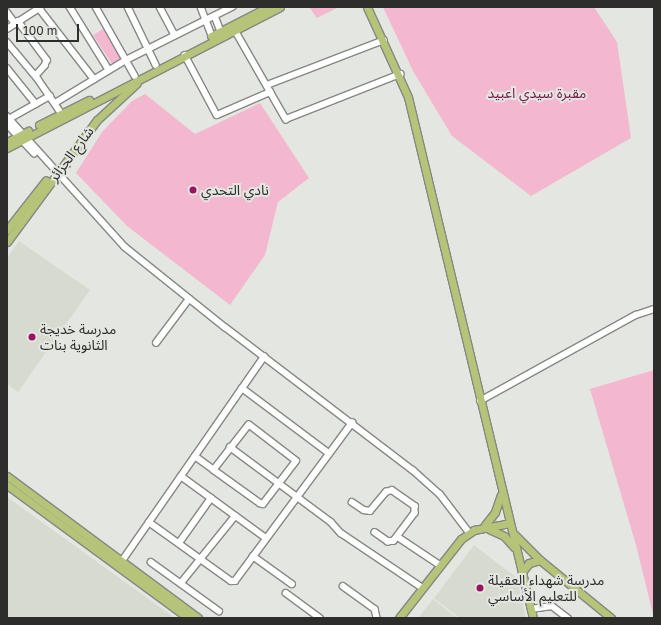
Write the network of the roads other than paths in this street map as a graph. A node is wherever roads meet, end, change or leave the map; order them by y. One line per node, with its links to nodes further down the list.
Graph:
1 (70, 7): 28 (street)
2 (96, 7): 25 (street)
3 (128, 7): 23 (street)
4 (160, 7): 19 (street)
5 (201, 7): 14 (street)
6 (232, 7): 13 (street)
7 (268, 7): 18 (main road)
8 (280, 7): 17 (main road)
9 (367, 7): 21 (main road)
10 (40, 8): 11 (street); 32 (street)
11 (32, 9): 15 (street)
12 (7, 12): 15 (street)
13 (215, 16): 14 (street); 18 (street)
14 (206, 19): 19 (street); 20 (street)
15 (16, 22): 16 (street); 31 (street)
16 (7, 29)
17 (235, 30): 24 (main road); 34 (street)
18 (221, 32): 20 (main road)
19 (175, 34): 23 (street)
20 (212, 36): 26 (main road)
21 (384, 40): 29 (main road); 34 (street)
22 (7, 42): 31 (street)
23 (148, 48): 25 (street); 26 (street)
24 (185, 55): 30 (main road); 35 (street)
25 (126, 60): 28 (street); 30 (street)
26 (156, 65): 30 (main road)
27 (7, 68): 38 (street)
28 (109, 70): 32 (street)
29 (400, 74): 35 (street); 52 (main road)
30 (140, 75): 33 (main road); 39 (main road); 44 (main road, شارع الجزائر)
31 (36, 76): 36 (street)
32 (94, 79): 37 (street)
33 (130, 83): 41 (main road); 44 (main road, شارع الجزائر)
34 (267, 85): 35 (street)
35 (270, 92)
36 (50, 96): 37 (street); 38 (street)
37 (55, 103): 39 (street)
38 (36, 104): 40 (street)
39 (62, 114): 41 (main road)
40 (8, 120): 41 (street)
41 (21, 137): 42 (main road); 43 (main road); 44 (street)
42 (7, 142)
43 (7, 148)
44 (56, 172): 45 (main road, شارع الجزائر); 46 (main road, شارع الجزائر); 47 (street)
45 (7, 230)
46 (7, 242)
47 (189, 299): 49 (street); 50 (street)
48 (654, 309): 52 (street)
49 (156, 342)
50 (264, 357): 51 (street); 53 (street)
51 (242, 388): 55 (street); 56 (street)
52 (480, 401): 62 (main road)
53 (352, 423): 55 (street); 71 (street)
54 (230, 448): 57 (street); 60 (street); 60 (street)
55 (329, 453): 63 (street)
56 (195, 456): 57 (street); 59 (street)
57 (214, 470): 60 (street)
58 (7, 476): 80 (main road)
59 (181, 476): 64 (street); 68 (street)
60 (280, 484): 63 (street)
61 (7, 485): 91 (main road)
62 (501, 491): 67 (main road); 69 (main road)
63 (297, 497): 74 (street); 87 (street)
64 (211, 498): 66 (street); 75 (street)
65 (352, 502): 73 (street)
66 (236, 516): 74 (street); 78 (street)
67 (509, 521): 69 (main road); 70 (main road)
68 (149, 522): 75 (street); 80 (street)
69 (484, 527): 71 (main road); 76 (main road)
70 (511, 531): 76 (main road); 79 (main road)
71 (470, 532): 82 (main road)
72 (375, 533): 73 (street)
73 (398, 536): 82 (street)
74 (266, 538): 77 (street)
75 (178, 543): 78 (street)
76 (516, 551): 83 (main road)
77 (253, 556): 78 (street); 85 (street)
78 (202, 559): 84 (street)
79 (540, 560): 83 (main road); 98 (main road)
80 (122, 561): 92 (main road)
81 (151, 562): 84 (street)
82 (440, 565): 87 (main road)
83 (522, 572): 89 (main road)
84 (181, 583): 90 (street)
85 (292, 584)
86 (343, 586): 94 (street)
87 (422, 588): 95 (main road)
88 (286, 593): 93 (street)
89 (531, 609): 96 (main road); 97 (street)
90 (219, 611)
91 (188, 618)
92 (198, 618)
93 (320, 618)
94 (377, 618)
95 (399, 618)
96 (533, 618)
97 (568, 618)
98 (611, 618)

